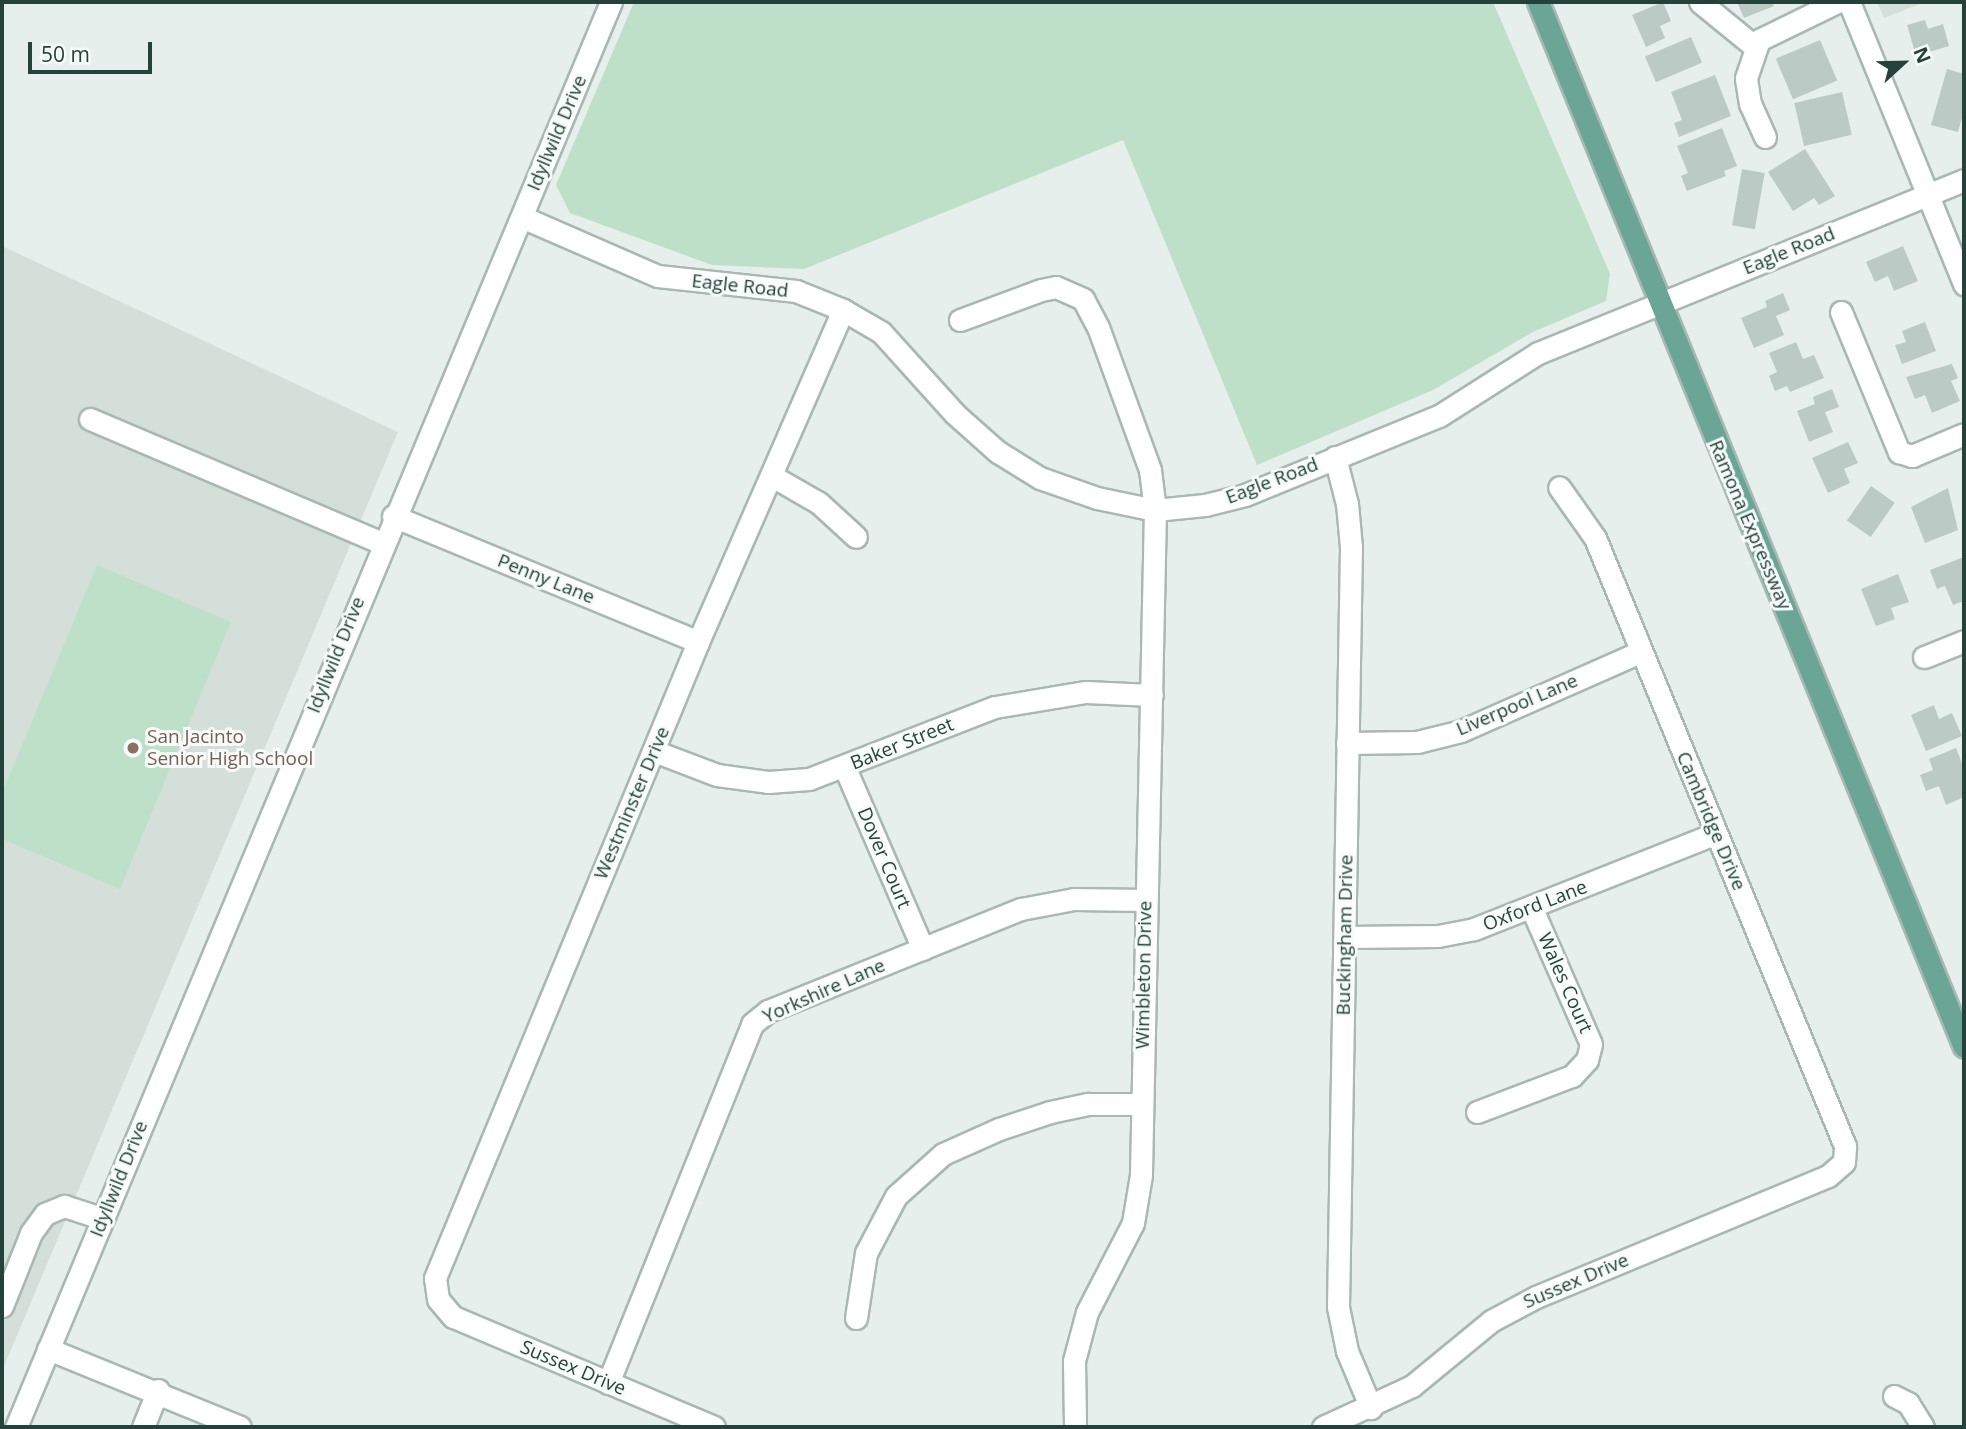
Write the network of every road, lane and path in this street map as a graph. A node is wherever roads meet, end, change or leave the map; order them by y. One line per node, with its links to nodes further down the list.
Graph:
1 (611, 2): 10 (street, Idyllwild Drive)
2 (1538, 2): 12 (main road, Ramona Expressway)
3 (1700, 2): 6 (street)
4 (1837, 2): 6 (street)
5 (1849, 2): 9 (street)
6 (1755, 47): 7 (street)
7 (1765, 137)
8 (1964, 180): 9 (street, Eagle Road)
9 (1928, 195): 11 (street); 12 (street, Eagle Road)
10 (522, 218): 13 (street, Eagle Road); 22 (street, Idyllwild Drive)
11 (1964, 284)
12 (1658, 304): 18 (street, Eagle Road); 38 (main road, Ramona Expressway)
13 (843, 310): 19 (street, Westminster Drive); 21 (street, Eagle Road)
14 (1841, 312): 17 (street)
15 (960, 320): 21 (street, Wimbleton Drive)
16 (90, 419): 24 (street)
17 (1964, 434)
18 (1335, 457): 21 (street, Eagle Road); 30 (street, Buckingham Drive)
19 (772, 476): 23 (street); 26 (street, Westminster Drive)
20 (1559, 487): 27 (street, Cambridge Drive)
21 (1155, 510): 29 (street, Wimbleton Drive)
22 (393, 516): 24 (street, Idyllwild Drive); 26 (street, Penny Lane)
23 (856, 537)
24 (382, 543): 42 (street, Idyllwild Drive)
25 (1964, 641): 28 (street)
26 (698, 642): 31 (street, Westminster Drive)
27 (1640, 652): 30 (street, Liverpool Lane); 33 (street, Cambridge Drive)
28 (1924, 657)
29 (1152, 695): 32 (street, Baker Street); 34 (street, Wimbleton Drive)
30 (1347, 743): 36 (street, Buckingham Drive)
31 (654, 751): 32 (street, Baker Street); 43 (street, Westminster Drive)
32 (845, 768): 37 (street, Dover Court)
33 (1716, 833): 35 (street, Oxford Lane); 41 (street, Cambridge Drive)
34 (1146, 900): 37 (street, Yorkshire Lane); 39 (street, Wimbleton Drive)
35 (1532, 909): 36 (street, Oxford Lane); 40 (street, Wales Court)
36 (1345, 937): 50 (street, Buckingham Drive)
37 (923, 949): 47 (street, Yorkshire Lane)
38 (1964, 1047)
39 (1141, 1104): 45 (street); 55 (street, Wimbleton Drive)
40 (1477, 1112)
41 (1844, 1162): 50 (street, Sussex Drive)
42 (102, 1218): 44 (street); 46 (street, Idyllwild Drive)
43 (438, 1299): 47 (street, Sussex Drive)
44 (2, 1306)
45 (856, 1318)
46 (48, 1349): 48 (street); 51 (street, Idyllwild Drive)
47 (608, 1383): 54 (street, Sussex Drive)
48 (158, 1390): 52 (street); 53 (street)
49 (1894, 1396): 57 (street)
50 (1371, 1408): 56 (street, Sussex Drive)
51 (16, 1427)
52 (143, 1427)
53 (240, 1427)
54 (714, 1427)
55 (1075, 1427)
56 (1322, 1427)
57 (1923, 1427)

